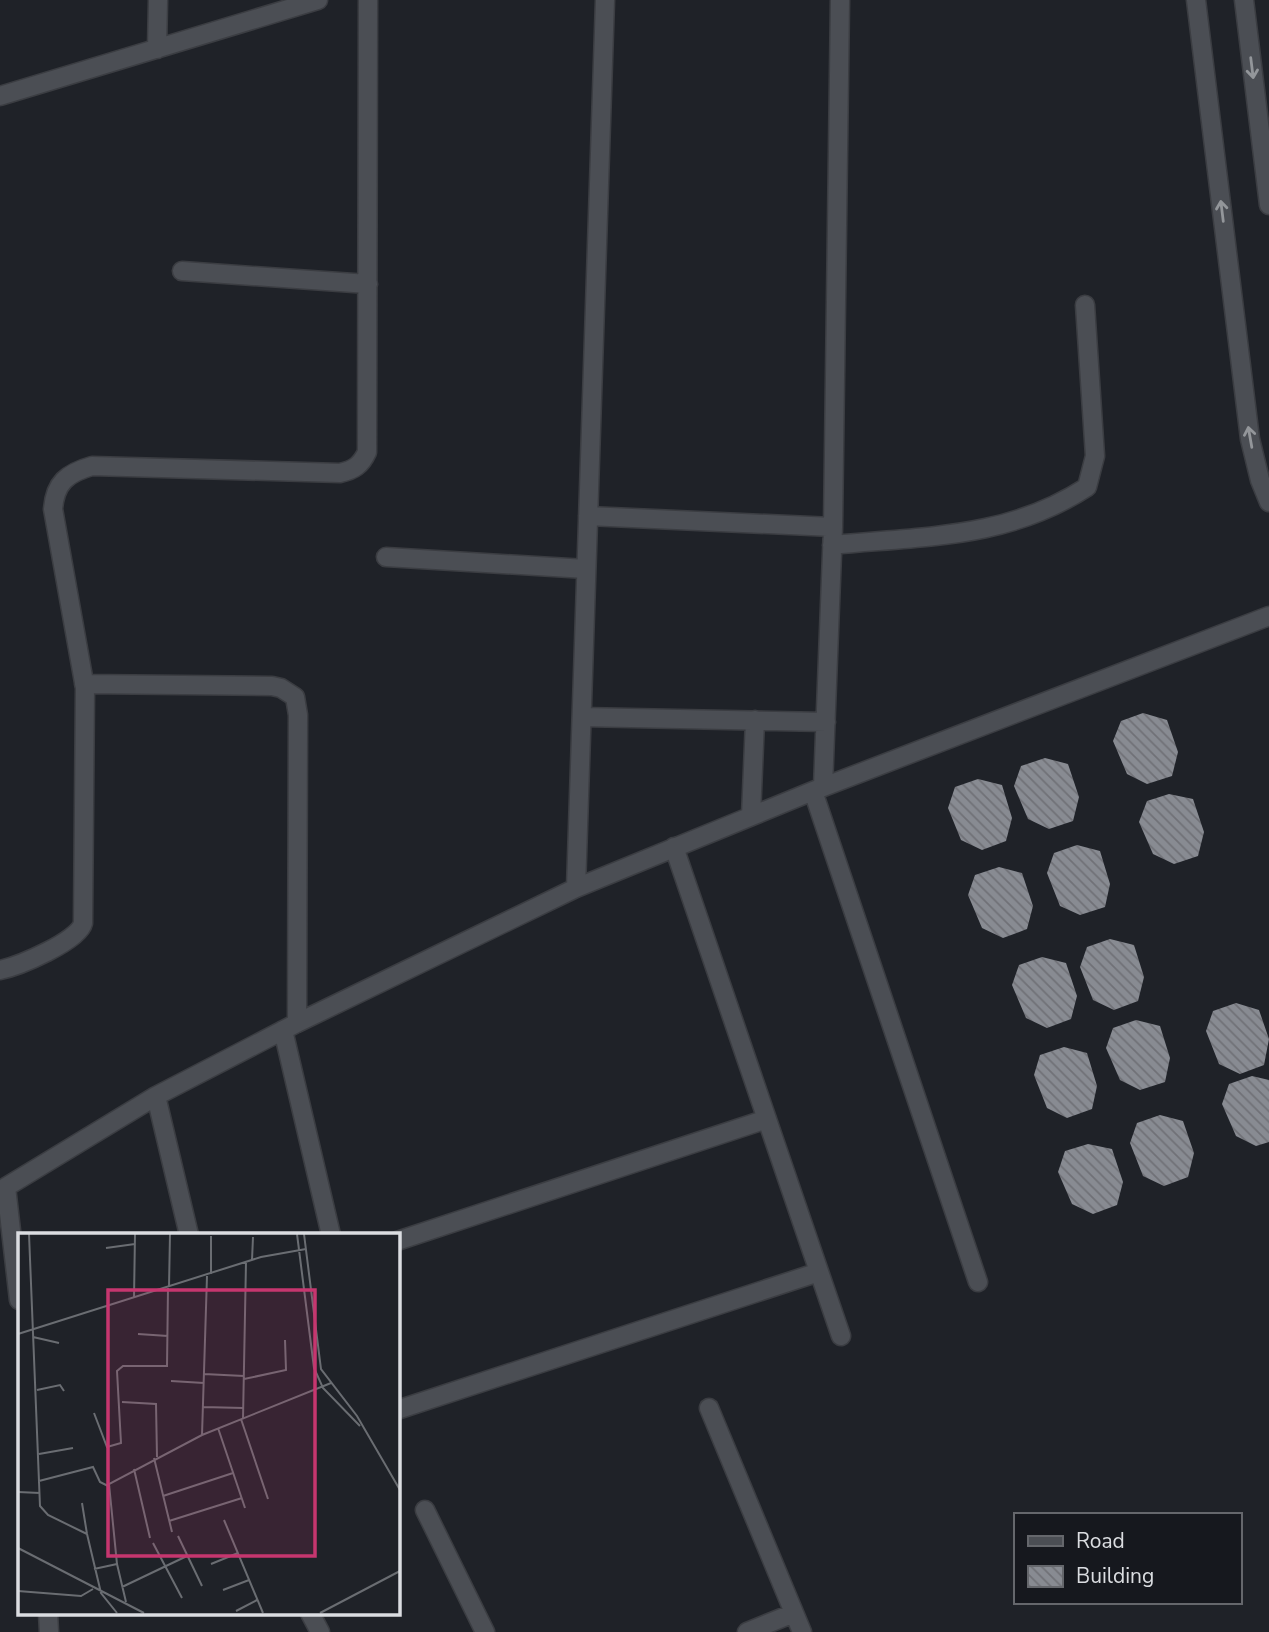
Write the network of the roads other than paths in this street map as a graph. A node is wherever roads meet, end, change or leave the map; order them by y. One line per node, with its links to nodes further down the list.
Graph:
1 (158, 0): 8 (street)
2 (318, 0): 8 (street)
3 (368, 0): 12 (street)
4 (604, 0): 15 (street)
5 (840, 0): 16 (street)
6 (1196, 0): 14 (street, one-way to 6)
7 (1244, 0): 10 (street, one-way to 10)
8 (157, 49): 9 (street)
9 (0, 96)
10 (1269, 205)
11 (182, 271): 12 (street)
12 (368, 284): 20 (street)
13 (1085, 304): 16 (street)
14 (1269, 502)
15 (588, 516): 16 (street); 18 (street)
16 (833, 536): 23 (street)
17 (386, 557): 18 (street)
18 (586, 569): 21 (street)
19 (1269, 617): 24 (street)
20 (84, 684): 28 (street); 29 (street)
21 (582, 717): 22 (street); 27 (street)
22 (755, 720): 23 (street); 25 (street)
23 (826, 722): 24 (street)
24 (818, 789): 25 (street); 37 (street)
25 (751, 817): 26 (street)
26 (674, 847): 27 (street); 31 (street)
27 (576, 888): 29 (street)
28 (0, 970)
29 (290, 1026): 30 (street); 34 (street)
30 (156, 1096): 32 (street); 33 (street)
31 (766, 1119): 35 (street); 36 (street)
32 (5, 1202): 38 (street)
33 (189, 1233)
34 (331, 1233)
35 (399, 1240)
36 (819, 1272): 39 (street); 41 (street)
37 (978, 1282)
38 (18, 1293)
39 (841, 1336)
40 (709, 1408): 43 (street)
41 (399, 1409)
42 (425, 1510): 46 (street)
43 (794, 1613): 49 (street); 50 (street)
44 (48, 1614): 47 (street)
45 (311, 1614): 48 (street)
46 (482, 1631)
47 (49, 1632)
48 (320, 1632)
49 (747, 1632)
50 (802, 1632)

